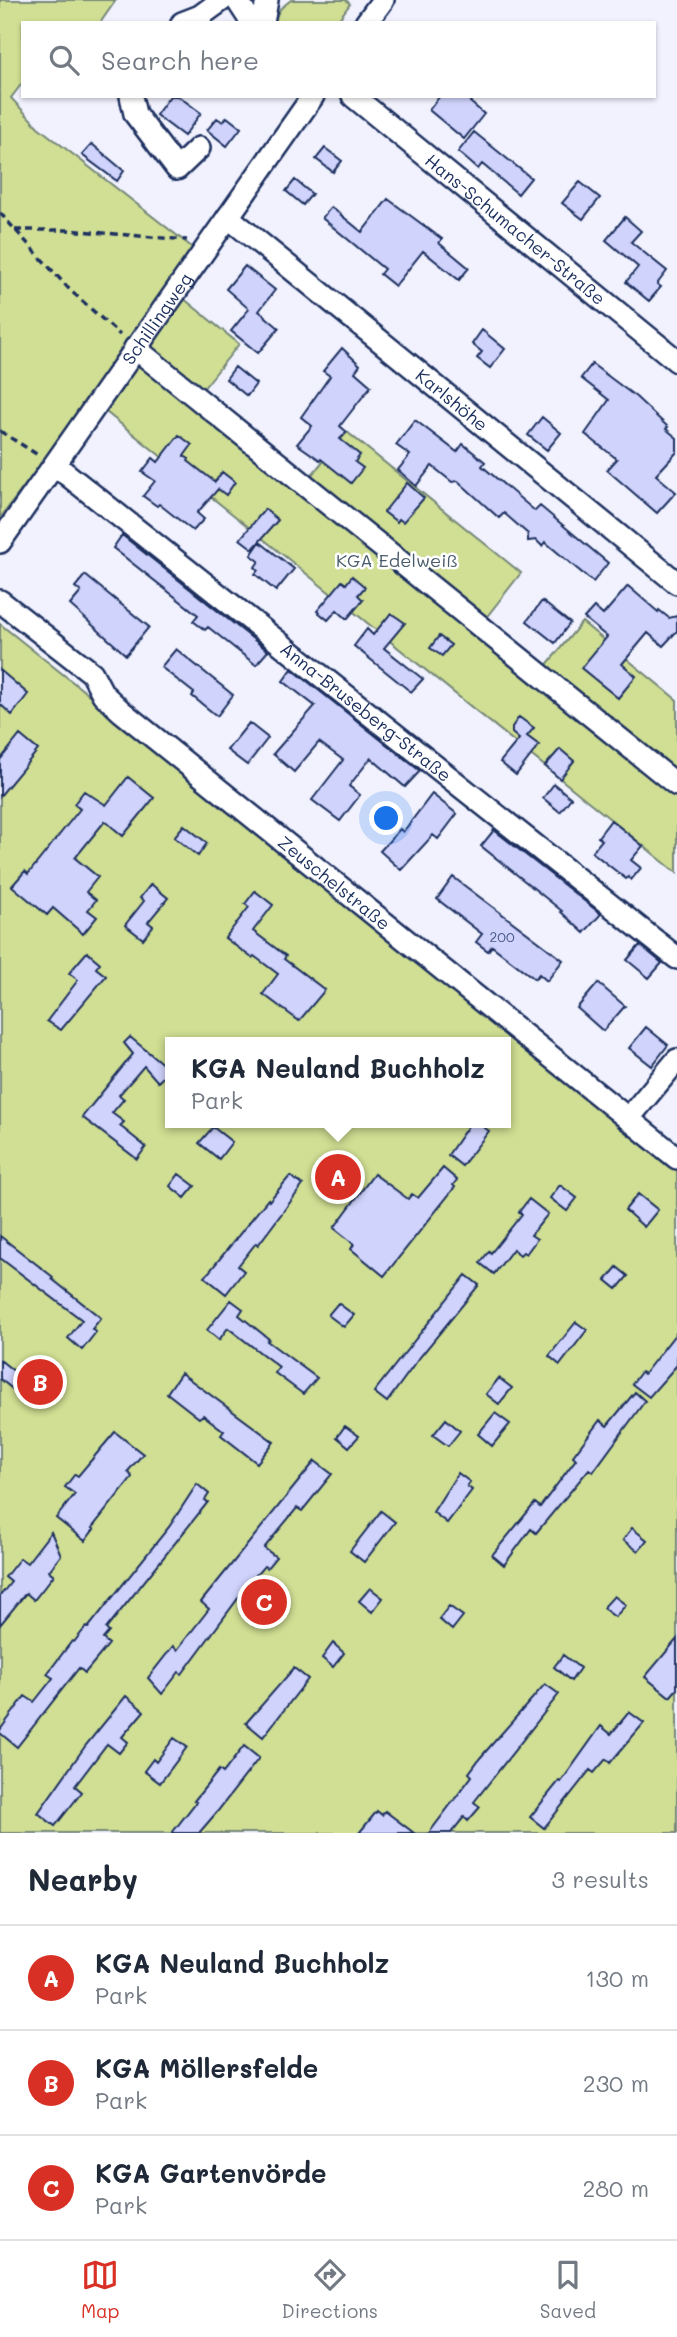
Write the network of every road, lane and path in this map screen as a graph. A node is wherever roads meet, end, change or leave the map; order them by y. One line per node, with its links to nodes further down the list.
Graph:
1 (222, 0): 5 (street)
2 (237, 0): 6 (street)
3 (267, 0): 7 (street)
4 (383, 0): 8 (street)
5 (187, 21)
6 (251, 21)
7 (263, 21)
8 (367, 21)
9 (131, 98): 12 (street)
10 (312, 98): 14 (street, Schillingweg)
11 (355, 98): 18 (street, Hans-Schumacher-Straße)
12 (199, 148)
13 (0, 213): 15 (path)
14 (228, 217): 16 (street, Schillingweg); 22 (street, Karlshöhe)
15 (16, 230): 16 (path); 17 (path)
16 (210, 242): 17 (street, Schillingweg)
17 (135, 348): 20 (street, Schillingweg); 24 (street)
18 (677, 361)
19 (0, 431): 20 (path)
20 (55, 465): 21 (street, Schillingweg); 25 (street, Anna-Bruseberg-Straße)
21 (0, 542)
22 (677, 583)
23 (0, 601): 27 (street, Zeuschelstraße)
24 (677, 785)
25 (677, 958)
26 (677, 1060): 27 (street)
27 (628, 1119): 28 (street, Zeuschelstraße)
28 (677, 1158)

